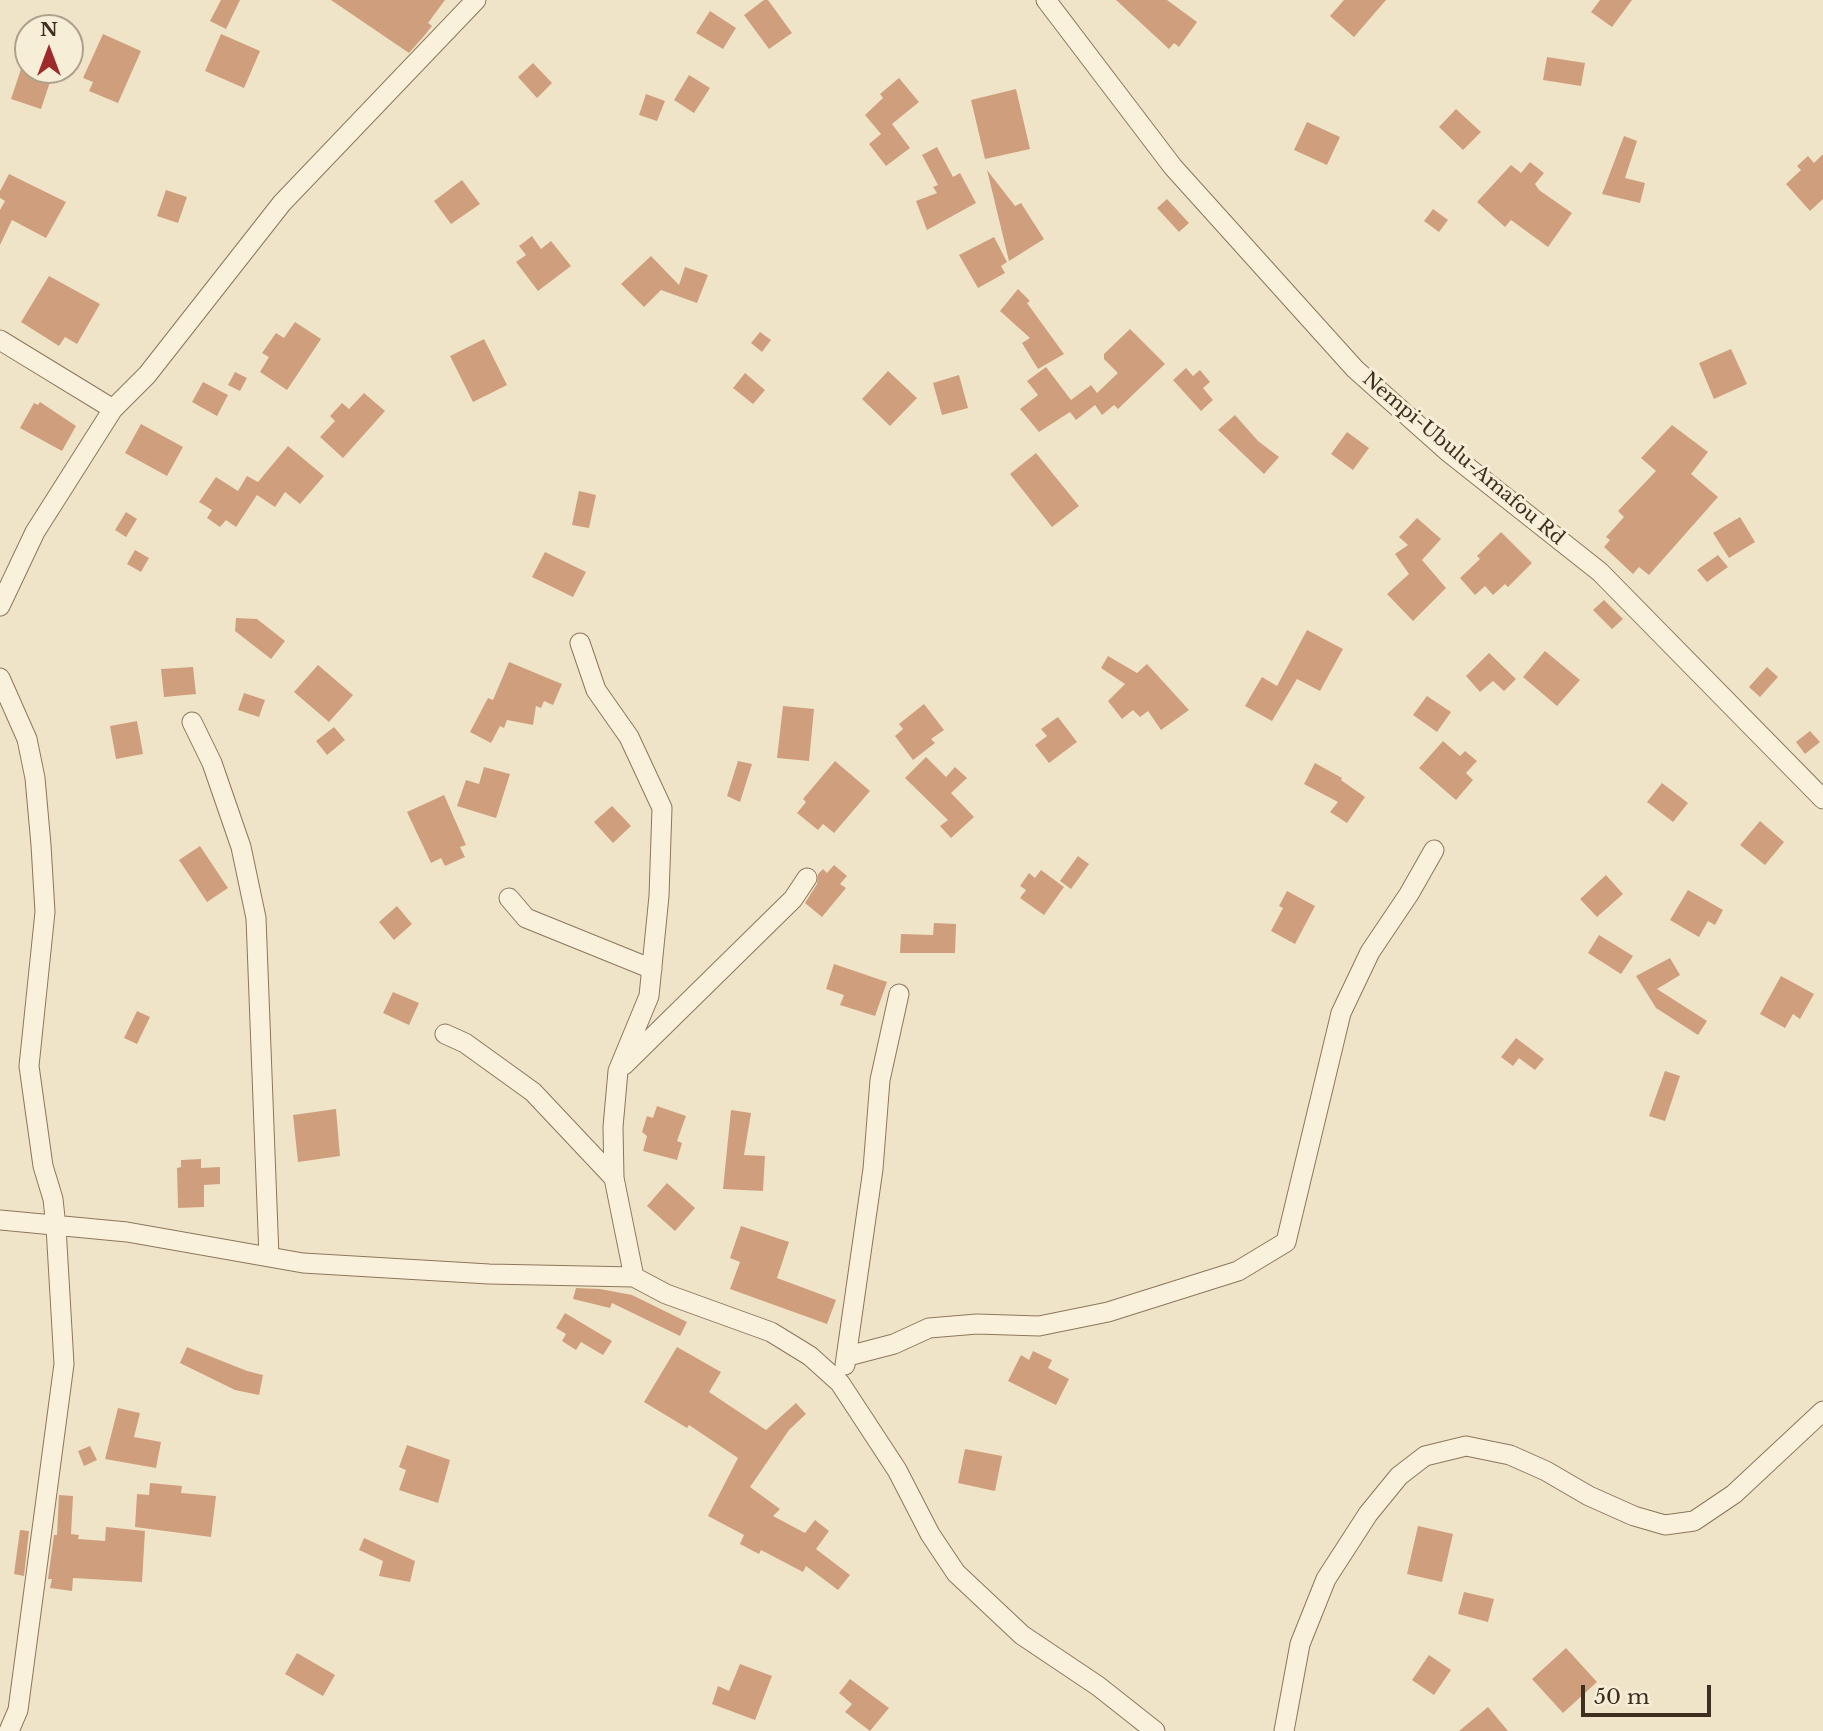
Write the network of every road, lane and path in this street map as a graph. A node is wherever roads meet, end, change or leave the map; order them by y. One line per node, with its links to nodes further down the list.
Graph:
1 (477, 0): 4 (street)
2 (1046, 0): 9 (street, Nempi-Ubulu-Amafou Rd)
3 (0, 340): 4 (street)
4 (113, 409): 5 (street)
5 (0, 606)
6 (580, 643): 13 (street)
7 (0, 678): 19 (street)
8 (192, 722): 20 (street)
9 (1823, 799)
10 (1434, 850): 22 (street)
11 (807, 878): 16 (street)
12 (509, 898): 13 (street)
13 (652, 969): 16 (street)
14 (899, 994): 22 (street)
15 (445, 1034): 17 (street)
16 (618, 1071): 17 (street)
17 (614, 1178): 21 (street)
18 (0, 1220): 19 (street)
19 (57, 1227): 20 (street); 25 (street)
20 (269, 1257): 21 (street)
21 (634, 1277): 23 (street)
22 (848, 1356): 23 (street)
23 (840, 1383): 26 (street)
24 (1823, 1411): 27 (street)
25 (9, 1731)
26 (1155, 1731)
27 (1283, 1731)

